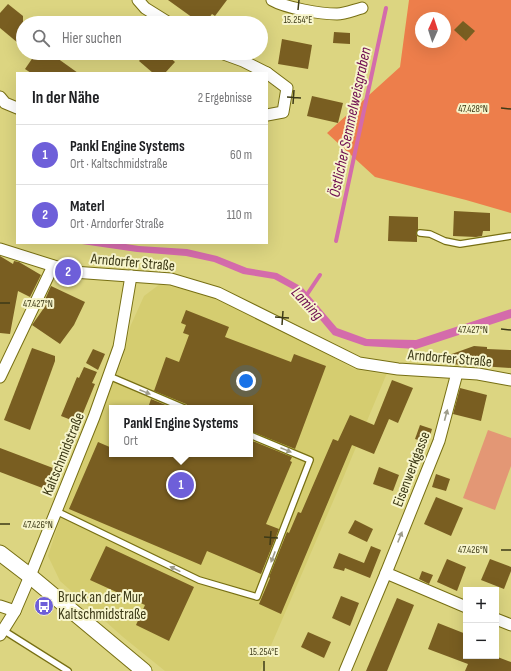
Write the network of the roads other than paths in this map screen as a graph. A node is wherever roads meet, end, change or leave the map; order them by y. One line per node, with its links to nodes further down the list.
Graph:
1 (138, 0): 4 (street)
2 (272, 0): 3 (street)
3 (362, 8)
4 (158, 16)
5 (243, 60): 6 (street)
6 (265, 72)
7 (268, 74): 10 (street)
8 (0, 96): 9 (street)
9 (16, 108)
10 (268, 115)
11 (420, 232): 12 (lane)
12 (511, 236)
13 (0, 249): 14 (street, Arndorfer Straße)
14 (53, 266): 15 (street, Arndorfer Straße); 20 (street)
15 (131, 276): 16 (street, Arndorfer Straße); 19 (street, Kaltschmidstraße)
16 (457, 373): 18 (street, Arndorfer Straße); 26 (street, Eisenwerkgasse, one-way to 16)
17 (511, 373): 18 (street)
18 (478, 374): 21 (street, Arndorfer Straße)
19 (109, 376): 22 (lane, one-way to 22); 24 (street, Kaltschmidstraße)
20 (0, 377)
21 (511, 380)
22 (177, 405)
23 (253, 436): 24 (lane, one-way to 24)
24 (56, 511): 27 (street, Kaltschmidstraße)
25 (0, 553): 27 (main road)
26 (386, 573): 29 (street); 36 (street, Eisenwerkgasse)
27 (30, 576): 30 (street, Kaltschmidstraße); 35 (main road)
28 (0, 606): 30 (street)
29 (463, 606)
30 (15, 611): 33 (street, Kaltschmidstraße)
31 (499, 620): 32 (street)
32 (511, 625)
33 (2, 632): 34 (lane)
34 (68, 671)
35 (144, 671)
36 (345, 671)

